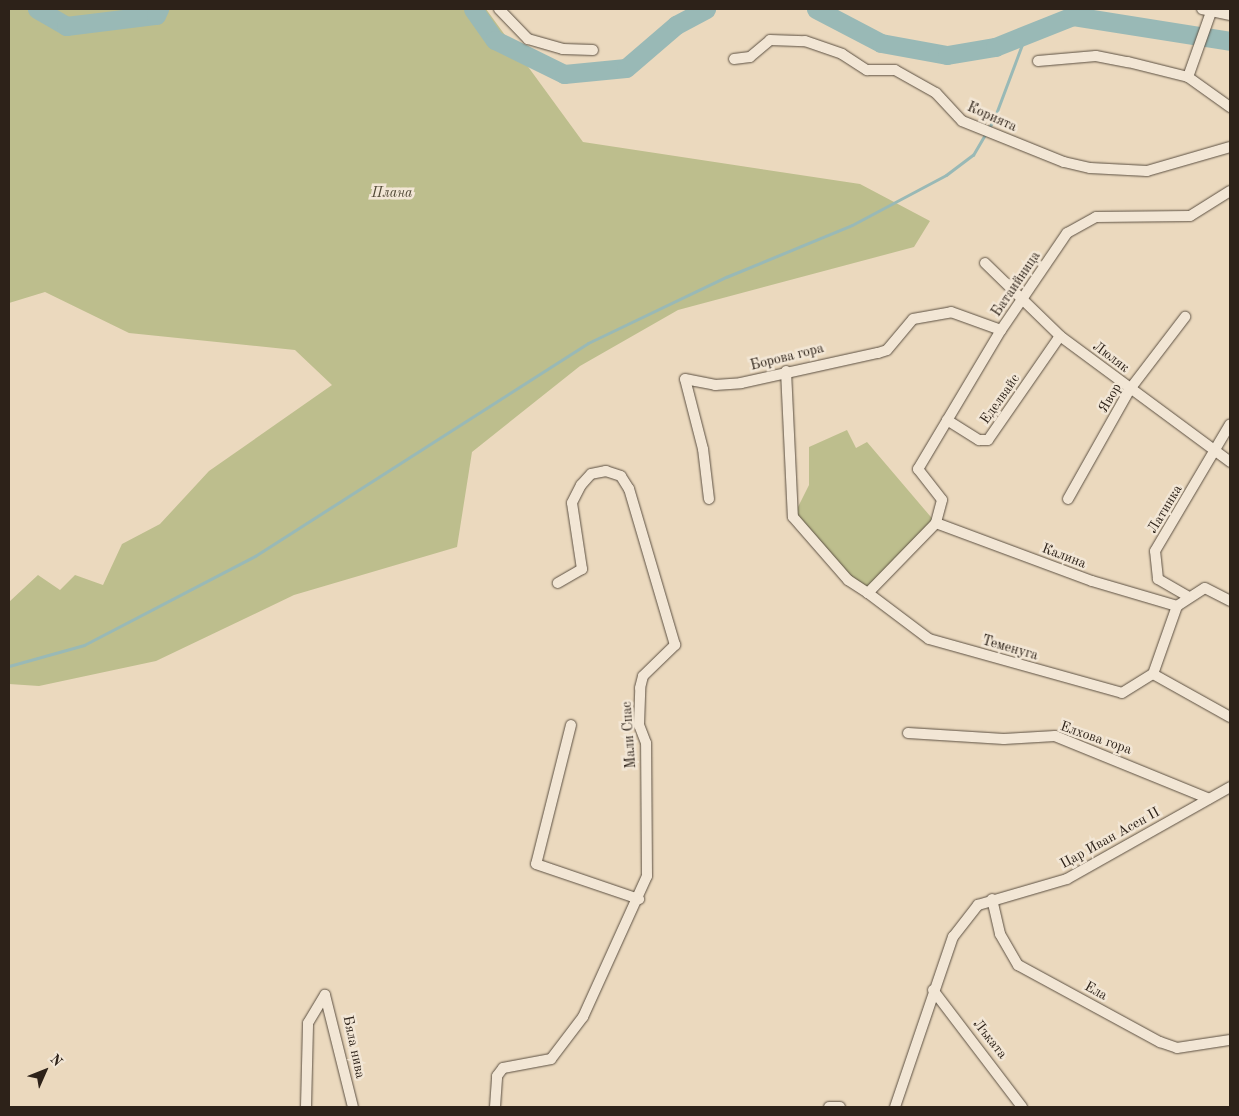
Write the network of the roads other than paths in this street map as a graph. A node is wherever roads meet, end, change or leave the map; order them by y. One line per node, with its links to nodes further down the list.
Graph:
1 (500, 9): 4 (street)
2 (1207, 11): 3 (street); 7 (street)
3 (1230, 15)
4 (593, 50)
5 (734, 60): 9 (street, Корията)
6 (1038, 61): 7 (street)
7 (1188, 77): 8 (street)
8 (1230, 107)
9 (1230, 147)
10 (1230, 191): 12 (street, Батаийница)
11 (985, 263): 12 (street, Люляк)
12 (1021, 301): 14 (street, Батаийница); 15 (street, Люляк)
13 (1185, 317): 17 (street, Явор)
14 (1001, 330): 16 (street, Борова гора); 18 (street, Батаийница)
15 (1060, 336): 17 (street, Люляк); 18 (street, Еделвайс)
16 (786, 370): 22 (street, Борова гора); 26 (street, Теменуга)
17 (1130, 389): 20 (street, Люляк); 23 (street, Явор)
18 (947, 420): 24 (street, Батаийница)
19 (1230, 424): 20 (street, Латинка)
20 (1215, 450): 21 (street, Люляк); 27 (street, Латинка)
21 (1230, 462)
22 (709, 499)
23 (1068, 499)
24 (936, 523): 26 (street); 29 (street, Калина)
25 (558, 583): 36 (street, Мали Спас)
26 (868, 592): 30 (street, Теменуга)
27 (1189, 597): 28 (street); 29 (street)
28 (1230, 601)
29 (1176, 606): 30 (street)
30 (1153, 674): 31 (street)
31 (1230, 717)
32 (571, 725): 36 (street)
33 (908, 733): 35 (street, Елхова гора)
34 (1230, 787): 35 (street, Цар Иван Асен II)
35 (1209, 799): 37 (street, Цар Иван Асен II)
36 (639, 899): 42 (street, Мали Спас)
37 (992, 899): 38 (street, Цар Иван Асен II); 39 (street, Ела)
38 (933, 990): 45 (street, Цар Иван Асен II); 46 (street, Лъката)
39 (1230, 1040)
40 (306, 1107): 41 (street, Бяла нива)
41 (353, 1107)
42 (495, 1107)
43 (829, 1107): 44 (street)
44 (840, 1107)
45 (895, 1107)
46 (1022, 1107)

